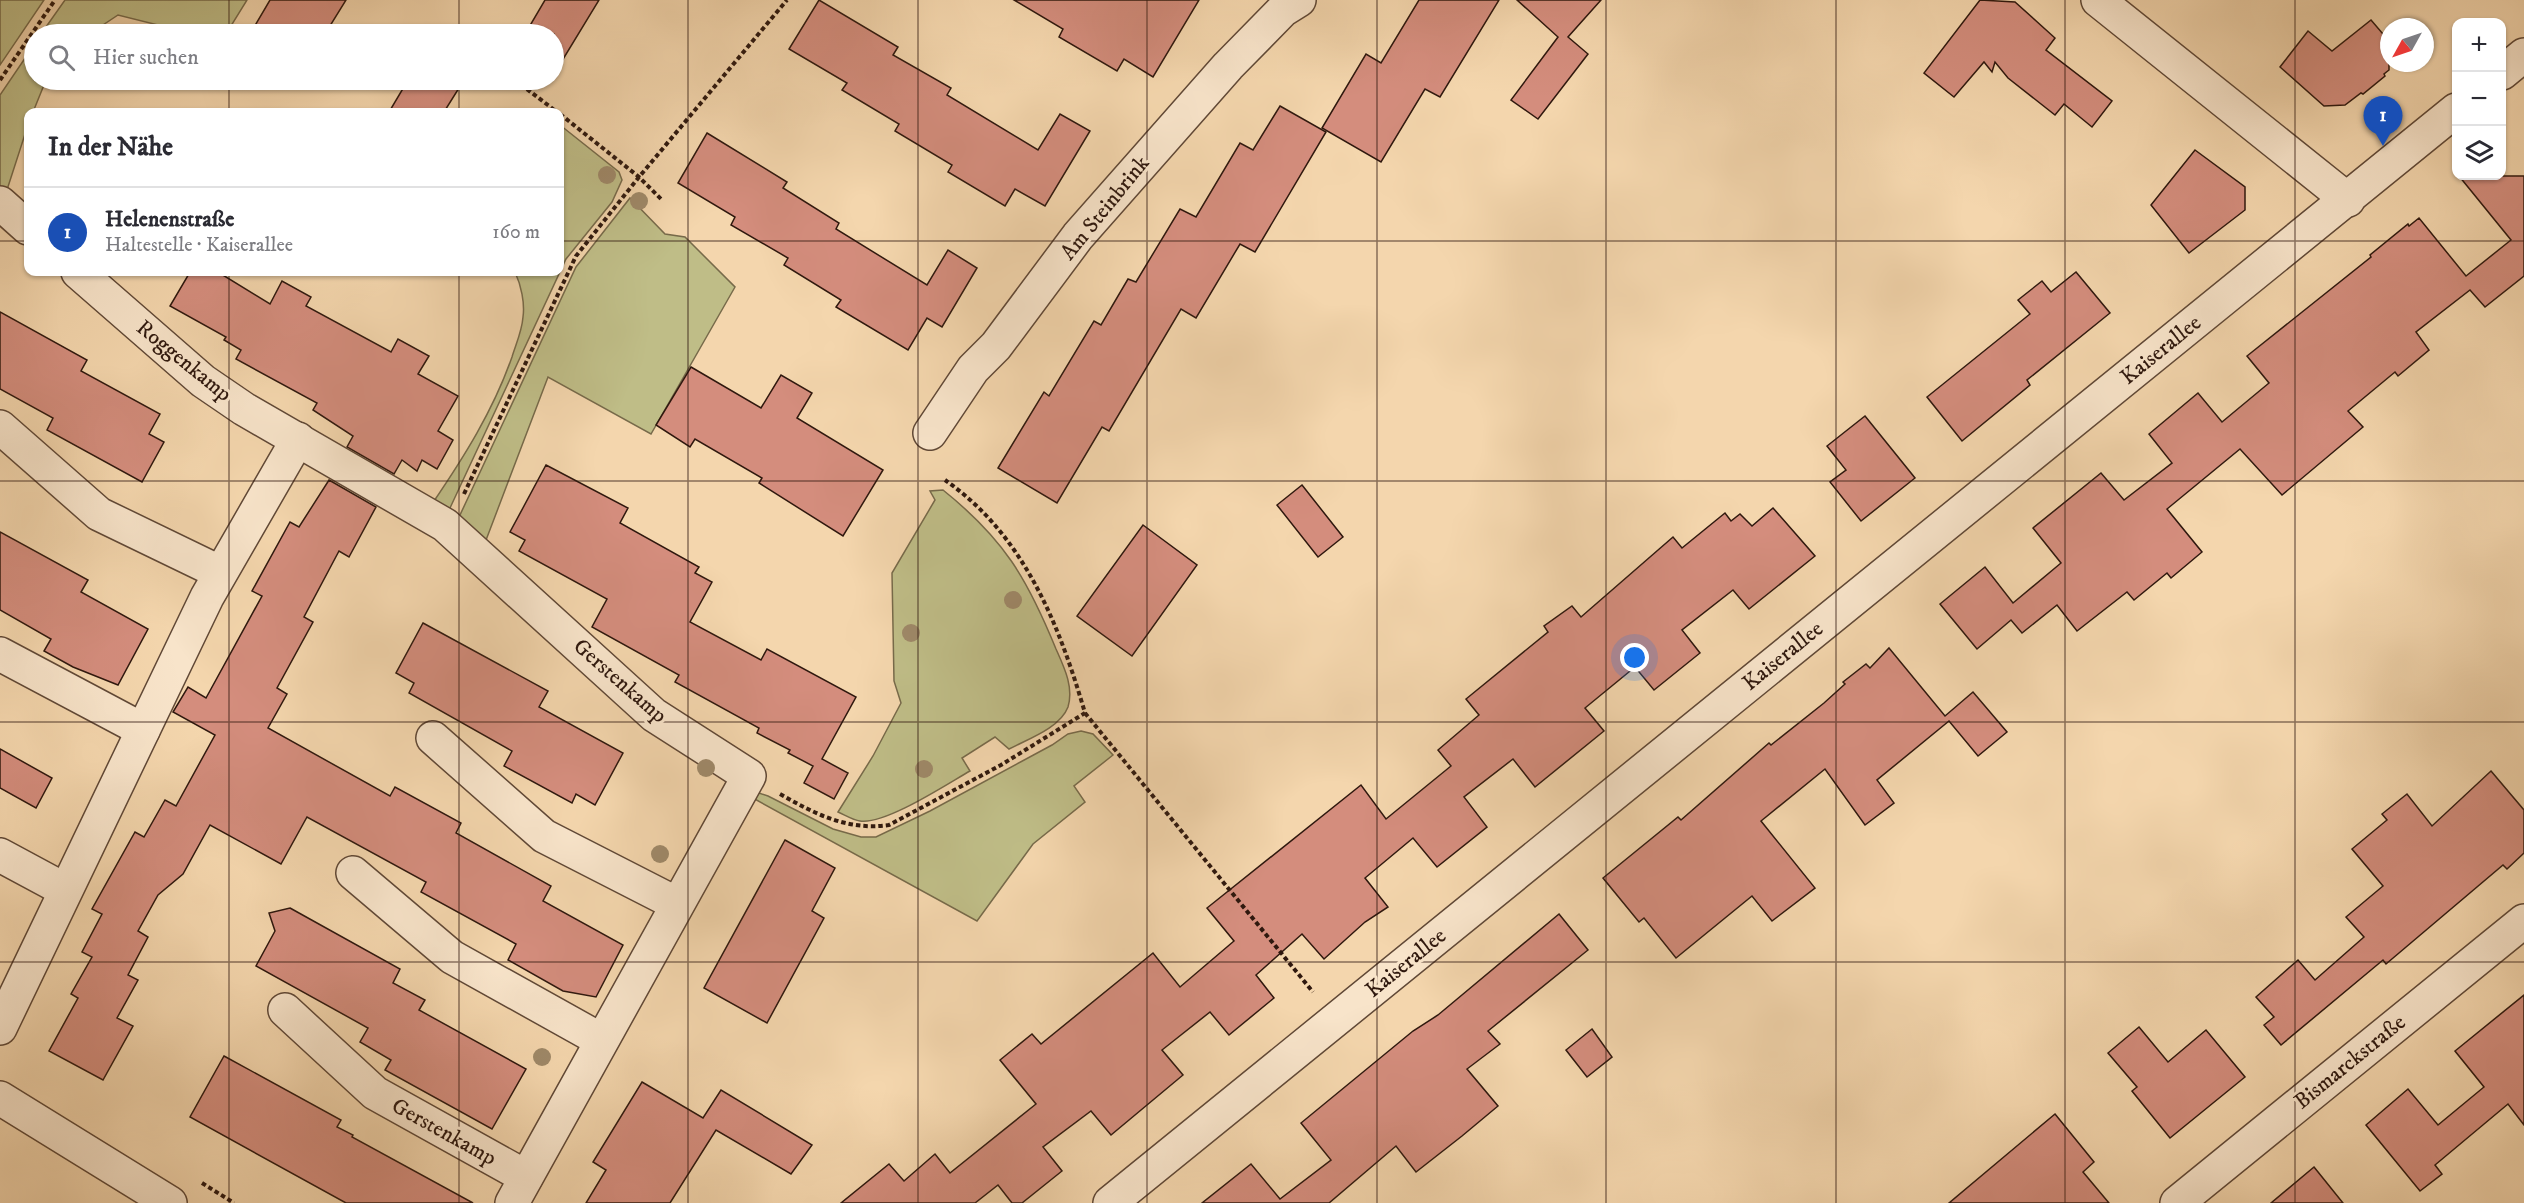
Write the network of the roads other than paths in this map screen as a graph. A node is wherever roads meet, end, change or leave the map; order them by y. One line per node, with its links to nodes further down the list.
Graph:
1 (1299, 0): 11 (street, Am Steinbrink)
2 (2098, 0): 6 (street)
3 (2524, 55): 4 (street)
4 (2503, 72)
5 (2452, 114): 6 (street, Kaiserallee)
6 (2348, 200): 29 (street, Kaiserallee)
7 (0, 203): 8 (street)
8 (24, 224)
9 (83, 276): 12 (street, Roggenkamp)
10 (0, 427): 14 (street)
11 (930, 433)
12 (298, 439): 13 (street, Roggenkamp); 14 (street)
13 (445, 525): 21 (street, Gerstenkamp)
14 (219, 572): 16 (street)
15 (0, 654): 16 (street)
16 (143, 730): 20 (street)
17 (433, 738): 21 (street)
18 (0, 855): 20 (street)
19 (353, 873): 25 (street)
20 (64, 890): 24 (street)
21 (678, 904): 25 (street, Gerstenkamp)
22 (2524, 921): 30 (street, Bismarckstraße)
23 (285, 1010): 27 (street, Gerstenkamp)
24 (0, 1029)
25 (601, 1040): 27 (street, Gerstenkamp)
26 (0, 1098): 28 (street)
27 (519, 1190)
28 (170, 1203)
29 (1110, 1203)
30 (2177, 1203)

